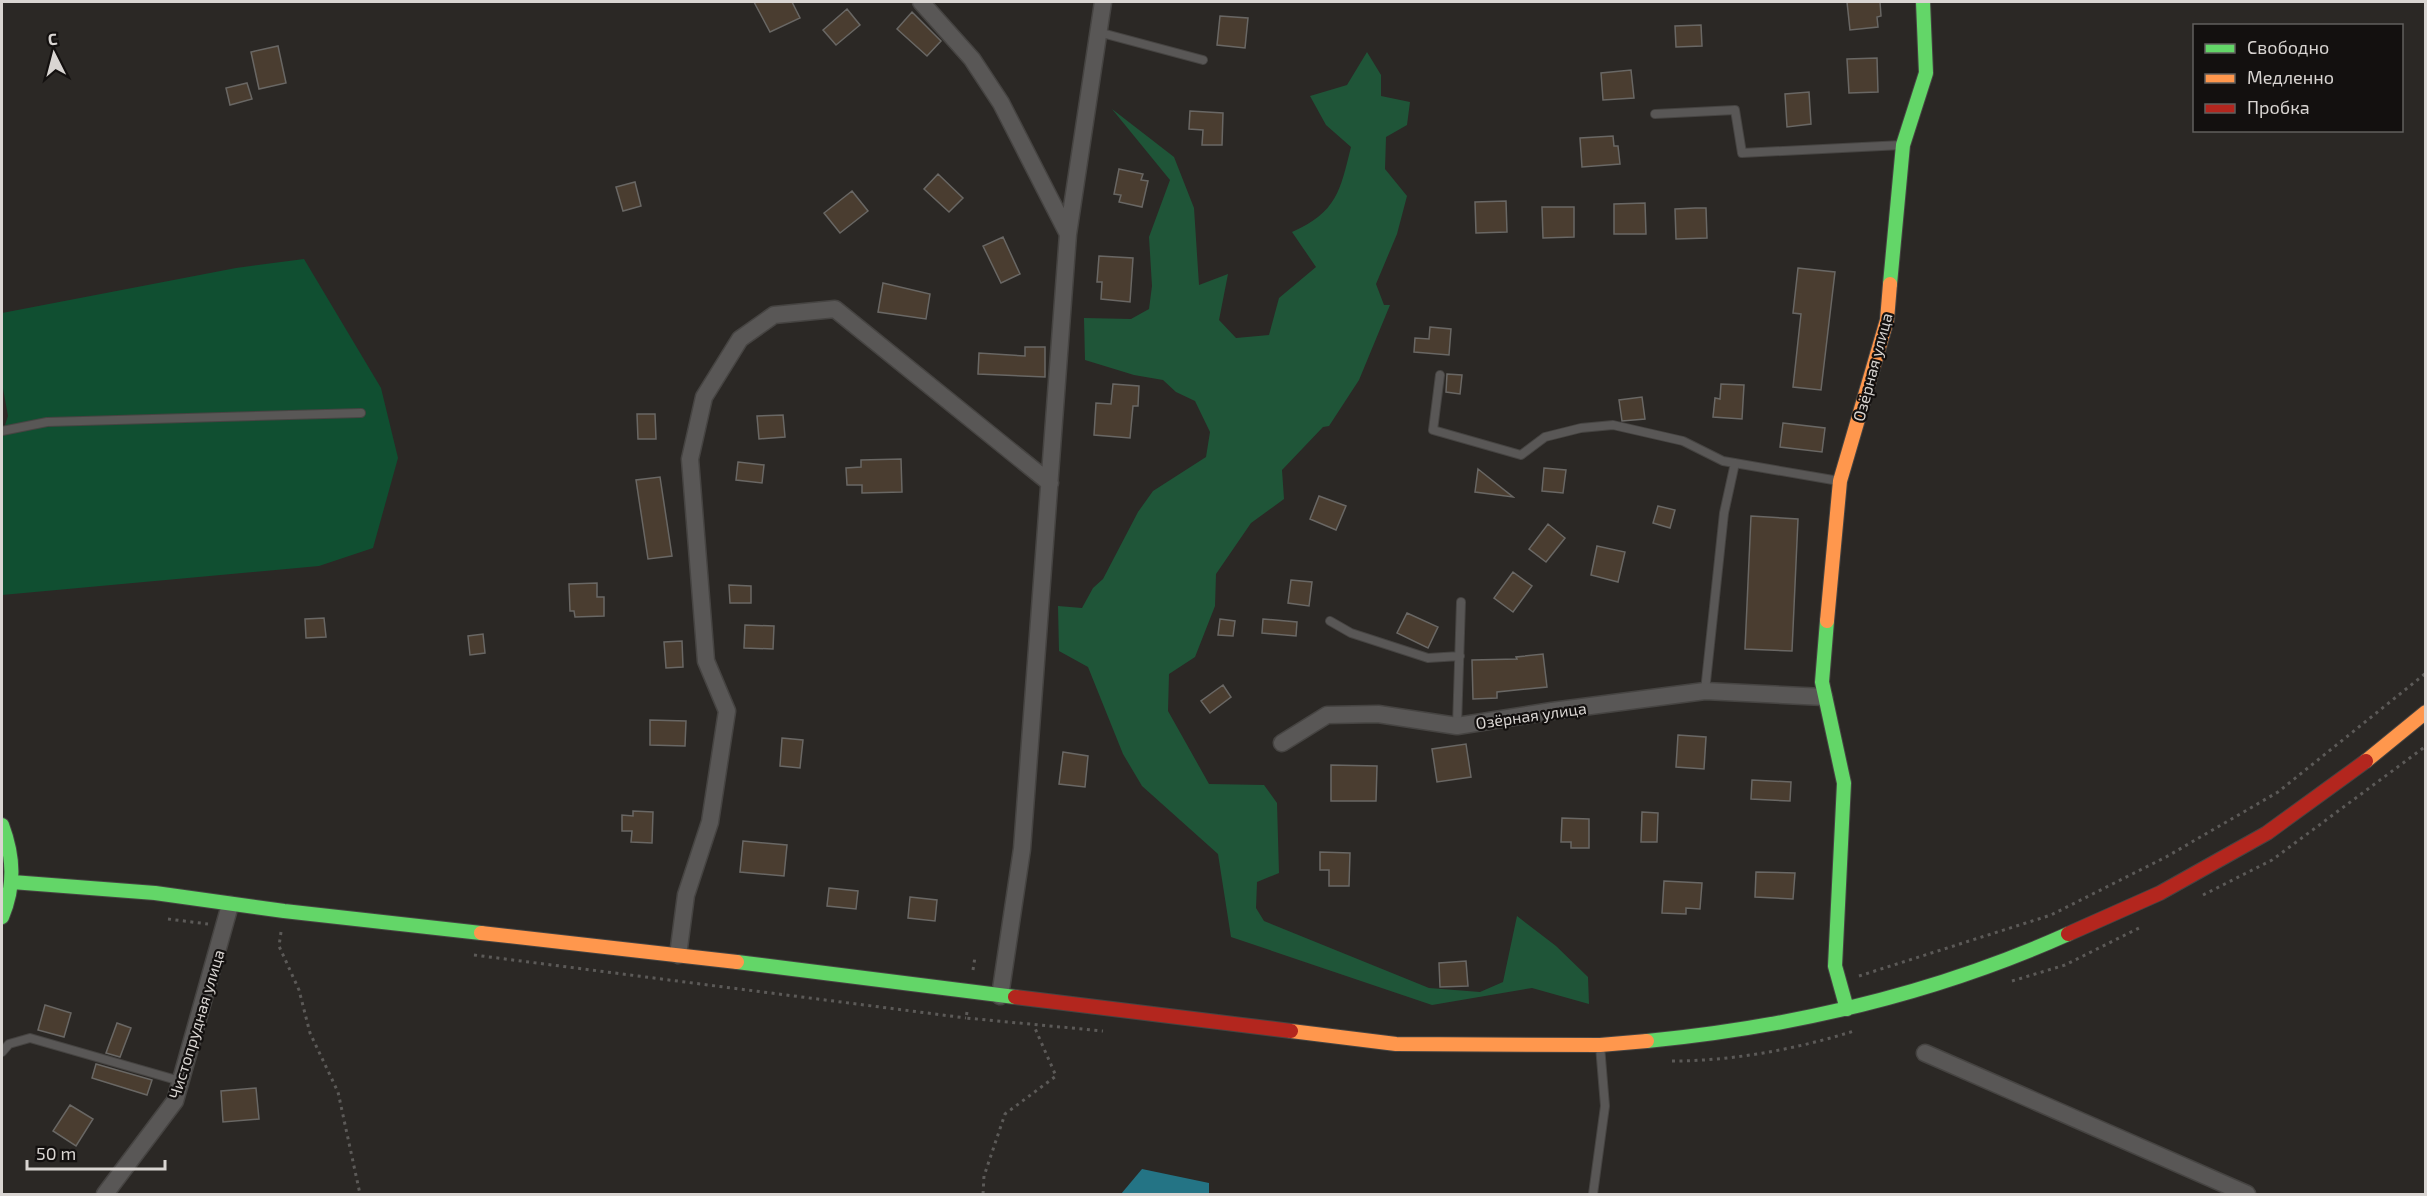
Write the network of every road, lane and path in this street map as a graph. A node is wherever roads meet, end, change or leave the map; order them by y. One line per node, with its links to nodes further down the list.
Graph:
1 (921, 2): 8 (street)
2 (1103, 2): 4 (street)
3 (1923, 2): 7 (street, Озёрная улица)
4 (1098, 32): 5 (lane); 8 (street)
5 (1203, 60)
6 (1655, 114): 7 (lane)
7 (1903, 145): 13 (street, Озёрная улица)
8 (1068, 234): 14 (street)
9 (1440, 375): 12 (lane)
10 (361, 413): 11 (lane)
11 (2, 431)
12 (1735, 463): 13 (lane); 19 (lane)
13 (1840, 481): 20 (street, Озёрная улица)
14 (1050, 483): 37 (street); 42 (street)
15 (1461, 602): 17 (lane)
16 (1330, 621): 17 (lane)
17 (1460, 656): 22 (lane)
18 (2426, 673): 39 (path)
19 (1705, 692): 20 (street, Озёрная улица); 22 (street, Озёрная улица)
20 (1824, 697): 39 (street, Озёрная улица)
21 (2426, 712): 44 (street)
22 (1456, 726): 23 (street, Озёрная улица)
23 (1282, 743)
24 (2426, 746): 27 (path)
25 (2, 825): 26 (street)
26 (12, 882): 28 (street); 29 (street)
27 (2200, 897)
28 (230, 904): 32 (street, Чистопрудная улица); 37 (street)
29 (2, 917)
30 (168, 919): 32 (path)
31 (2148, 923): 40 (path)
32 (225, 926): 53 (street, Чистопрудная улица)
33 (270, 930): 34 (path)
34 (281, 931): 35 (path); 55 (path)
35 (293, 932)
36 (470, 955): 45 (path)
37 (678, 955): 41 (street)
38 (975, 957): 41 (path)
39 (1835, 966): 44 (street, Озёрная улица)
40 (2010, 982)
41 (970, 992): 42 (street); 45 (path)
42 (1000, 996): 43 (street)
43 (1037, 1000): 46 (path); 49 (street)
44 (1847, 1009): 49 (street)
45 (966, 1018): 46 (path)
46 (1034, 1026): 48 (path); 56 (path)
47 (1855, 1030): 52 (path)
48 (1104, 1031)
49 (1600, 1046): 57 (lane)
50 (2, 1052): 53 (lane)
51 (1925, 1053): 58 (street)
52 (1670, 1061)
53 (180, 1081): 54 (street, Чистопрудная улица)
54 (105, 1194)
55 (360, 1194)
56 (983, 1194)
57 (1593, 1194)
58 (2247, 1194)

